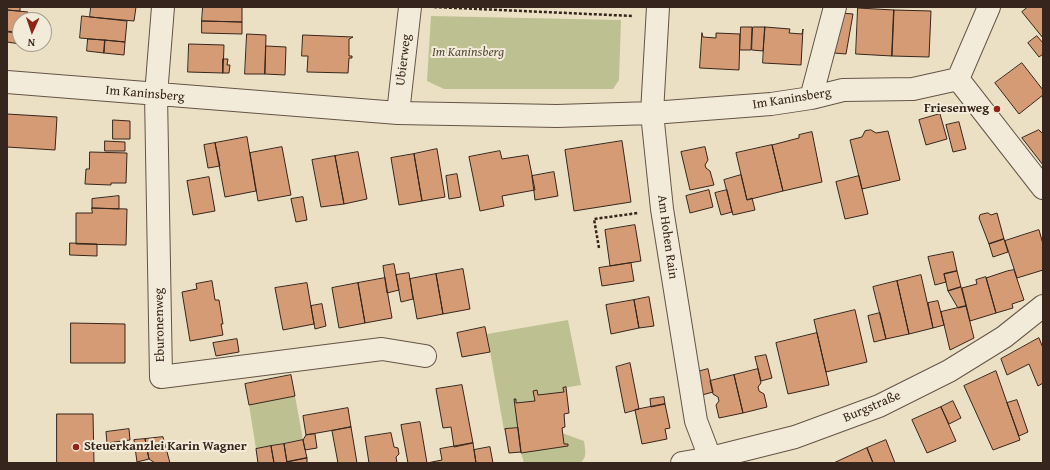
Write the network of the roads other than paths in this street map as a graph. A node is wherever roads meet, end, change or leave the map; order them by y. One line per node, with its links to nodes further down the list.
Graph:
1 (163, 7): 8 (street, Eburonenweg)
2 (410, 7): 10 (street, Ubierweg)
3 (835, 7): 9 (street)
4 (989, 7): 6 (street)
5 (658, 12): 11 (street, Am Hohen Rain)
6 (958, 79): 9 (street, Im Kaninsberg); 12 (street)
7 (7, 82): 8 (street, Im Kaninsberg)
8 (156, 95): 10 (street, Im Kaninsberg); 14 (street, Eburonenweg)
9 (811, 98): 11 (street, Im Kaninsberg)
10 (398, 113): 11 (street, Im Kaninsberg)
11 (652, 113): 15 (street, Am Hohen Rain)
12 (1043, 188)
13 (1043, 306): 15 (street, Burgstraße)
14 (425, 356)
15 (712, 461): 16 (street, Burgstraße)
16 (682, 463)

